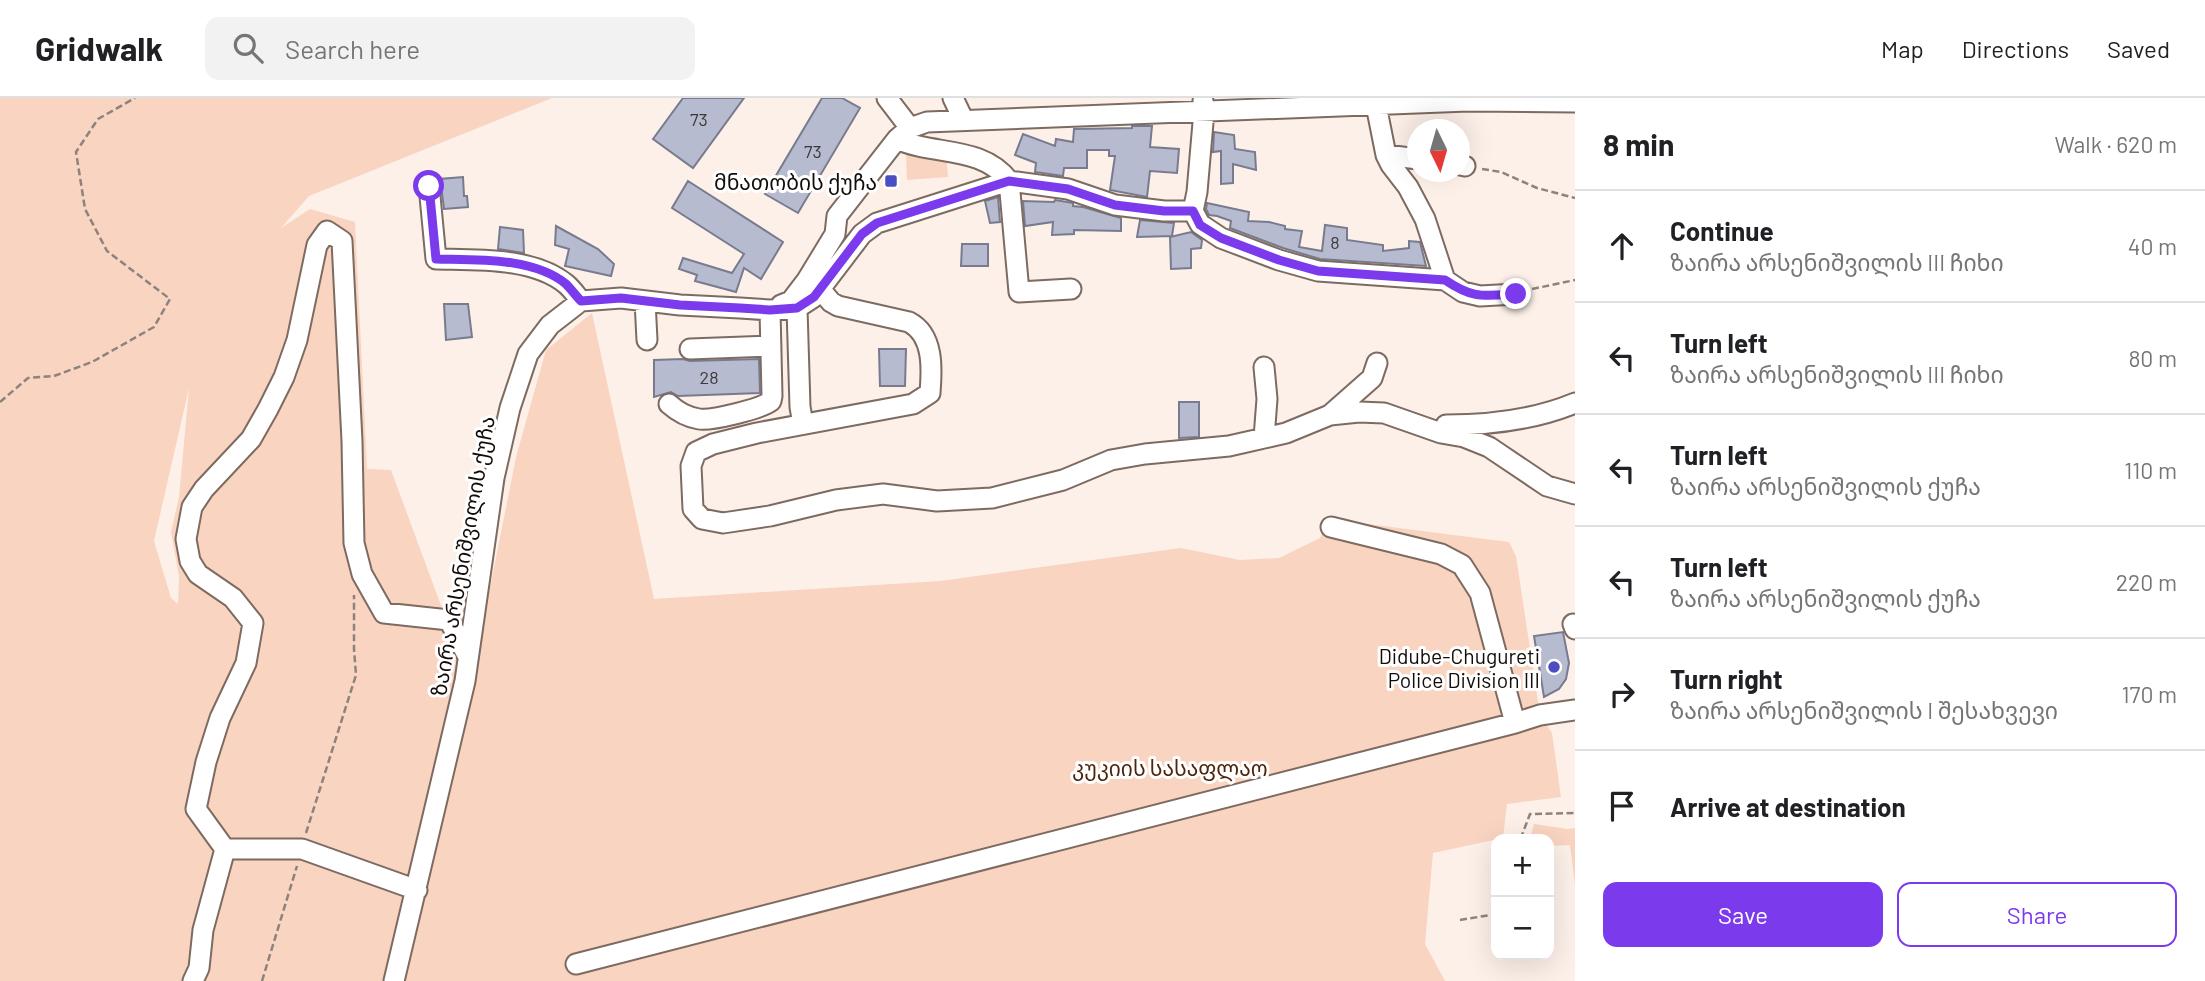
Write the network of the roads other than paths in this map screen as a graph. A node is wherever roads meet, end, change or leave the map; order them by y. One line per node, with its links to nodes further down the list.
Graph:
1 (887, 98): 7 (street)
2 (953, 98): 6 (street)
3 (1575, 102): 4 (street)
4 (1376, 104): 5 (street); 8 (street)
5 (1203, 105): 6 (street); 12 (street)
6 (963, 119): 7 (street)
7 (904, 133): 10 (street); 14 (street)
8 (1386, 155): 9 (street); 13 (street)
9 (1407, 158)
10 (1009, 181): 12 (street); 14 (street); 15 (street)
11 (429, 186): 17 (street)
12 (1193, 211): 13 (street)
13 (1445, 280): 16 (street)
14 (814, 284): 19 (street); 20 (street); 29 (street)
15 (1071, 289)
16 (1516, 294)
17 (581, 301): 18 (street); 34 (street, ზაირა არსენიშვილის ქუჩა)
18 (645, 301): 20 (street); 21 (street)
19 (797, 308): 20 (street); 29 (street)
20 (770, 310): 22 (street)
21 (647, 340)
22 (771, 346): 23 (street); 27 (street)
23 (690, 349)
24 (1377, 363): 28 (street)
25 (1264, 367): 31 (street)
26 (1575, 403): 30 (street)
27 (668, 404)
28 (1330, 415): 30 (street); 31 (street)
29 (803, 424): 31 (street)
30 (1420, 425): 32 (street)
31 (1264, 438)
32 (1575, 494)
33 (1331, 527): 36 (street)
34 (468, 657): 37 (street); 38 (street, ზაირა არსენიშვილის ქუჩა)
35 (1575, 710): 36 (street)
36 (1515, 723): 39 (street)
37 (225, 849): 38 (street); 40 (street)
38 (417, 890): 41 (street, ზაირა არსენიშვილის ქუჩა)
39 (576, 964)
40 (193, 981)
41 (394, 981)

